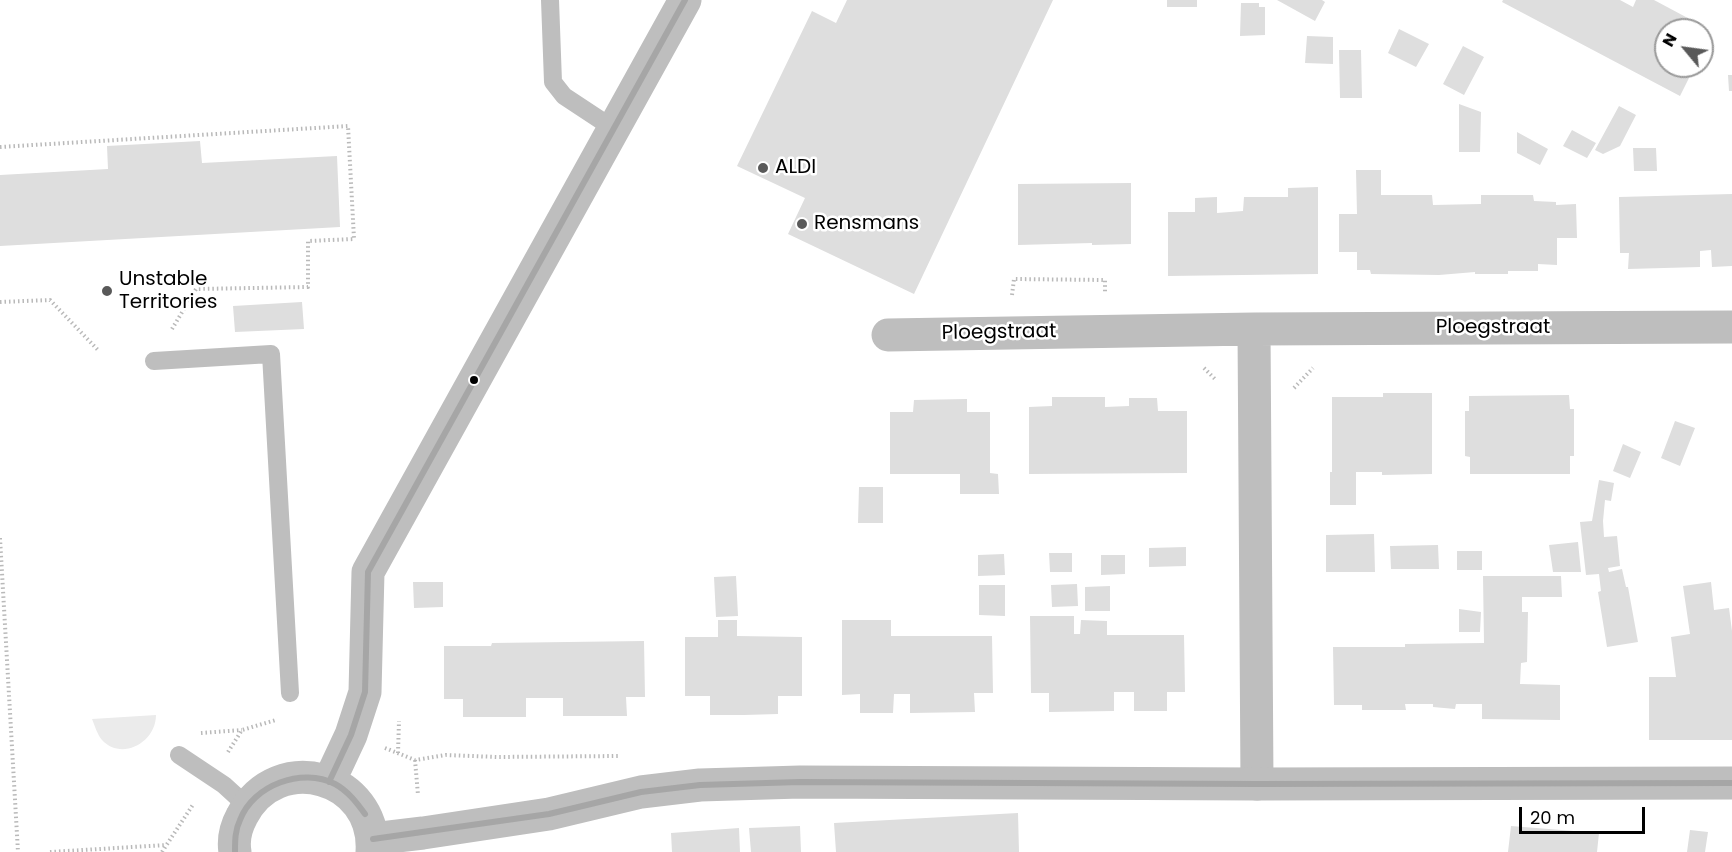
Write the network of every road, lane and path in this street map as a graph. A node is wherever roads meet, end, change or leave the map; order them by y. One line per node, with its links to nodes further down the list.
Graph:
1 (550, 0): 3 (lane)
2 (685, 0): 3 (street)
3 (614, 129): 21 (street)
4 (0, 147): 10 (path)
5 (0, 302): 9 (path)
6 (1732, 327): 7 (street, Ploegstraat)
7 (1254, 329): 8 (street, Ploegstraat); 28 (street)
8 (888, 334)
9 (98, 350)
10 (154, 361): 16 (lane)
11 (1196, 361): 13 (path)
12 (1314, 367): 14 (path)
13 (1221, 384)
14 (1291, 391)
15 (0, 538): 32 (path)
16 (290, 693)
17 (286, 717): 19 (path)
18 (399, 718): 22 (path)
19 (242, 730): 20 (path); 25 (path)
20 (191, 733)
21 (351, 735): 22 (path); 26 (street)
22 (398, 753): 24 (path)
23 (179, 755): 25 (lane)
24 (622, 756)
25 (212, 777): 29 (lane); 30 (path)
26 (329, 782): 29 (street); 31 (street)
27 (1732, 783): 28 (street)
28 (1257, 784): 31 (street)
29 (247, 806): 35 (street)
30 (166, 845): 33 (path); 34 (path)
31 (372, 845)
32 (18, 852)
33 (50, 852)
34 (162, 852)
35 (235, 852)

